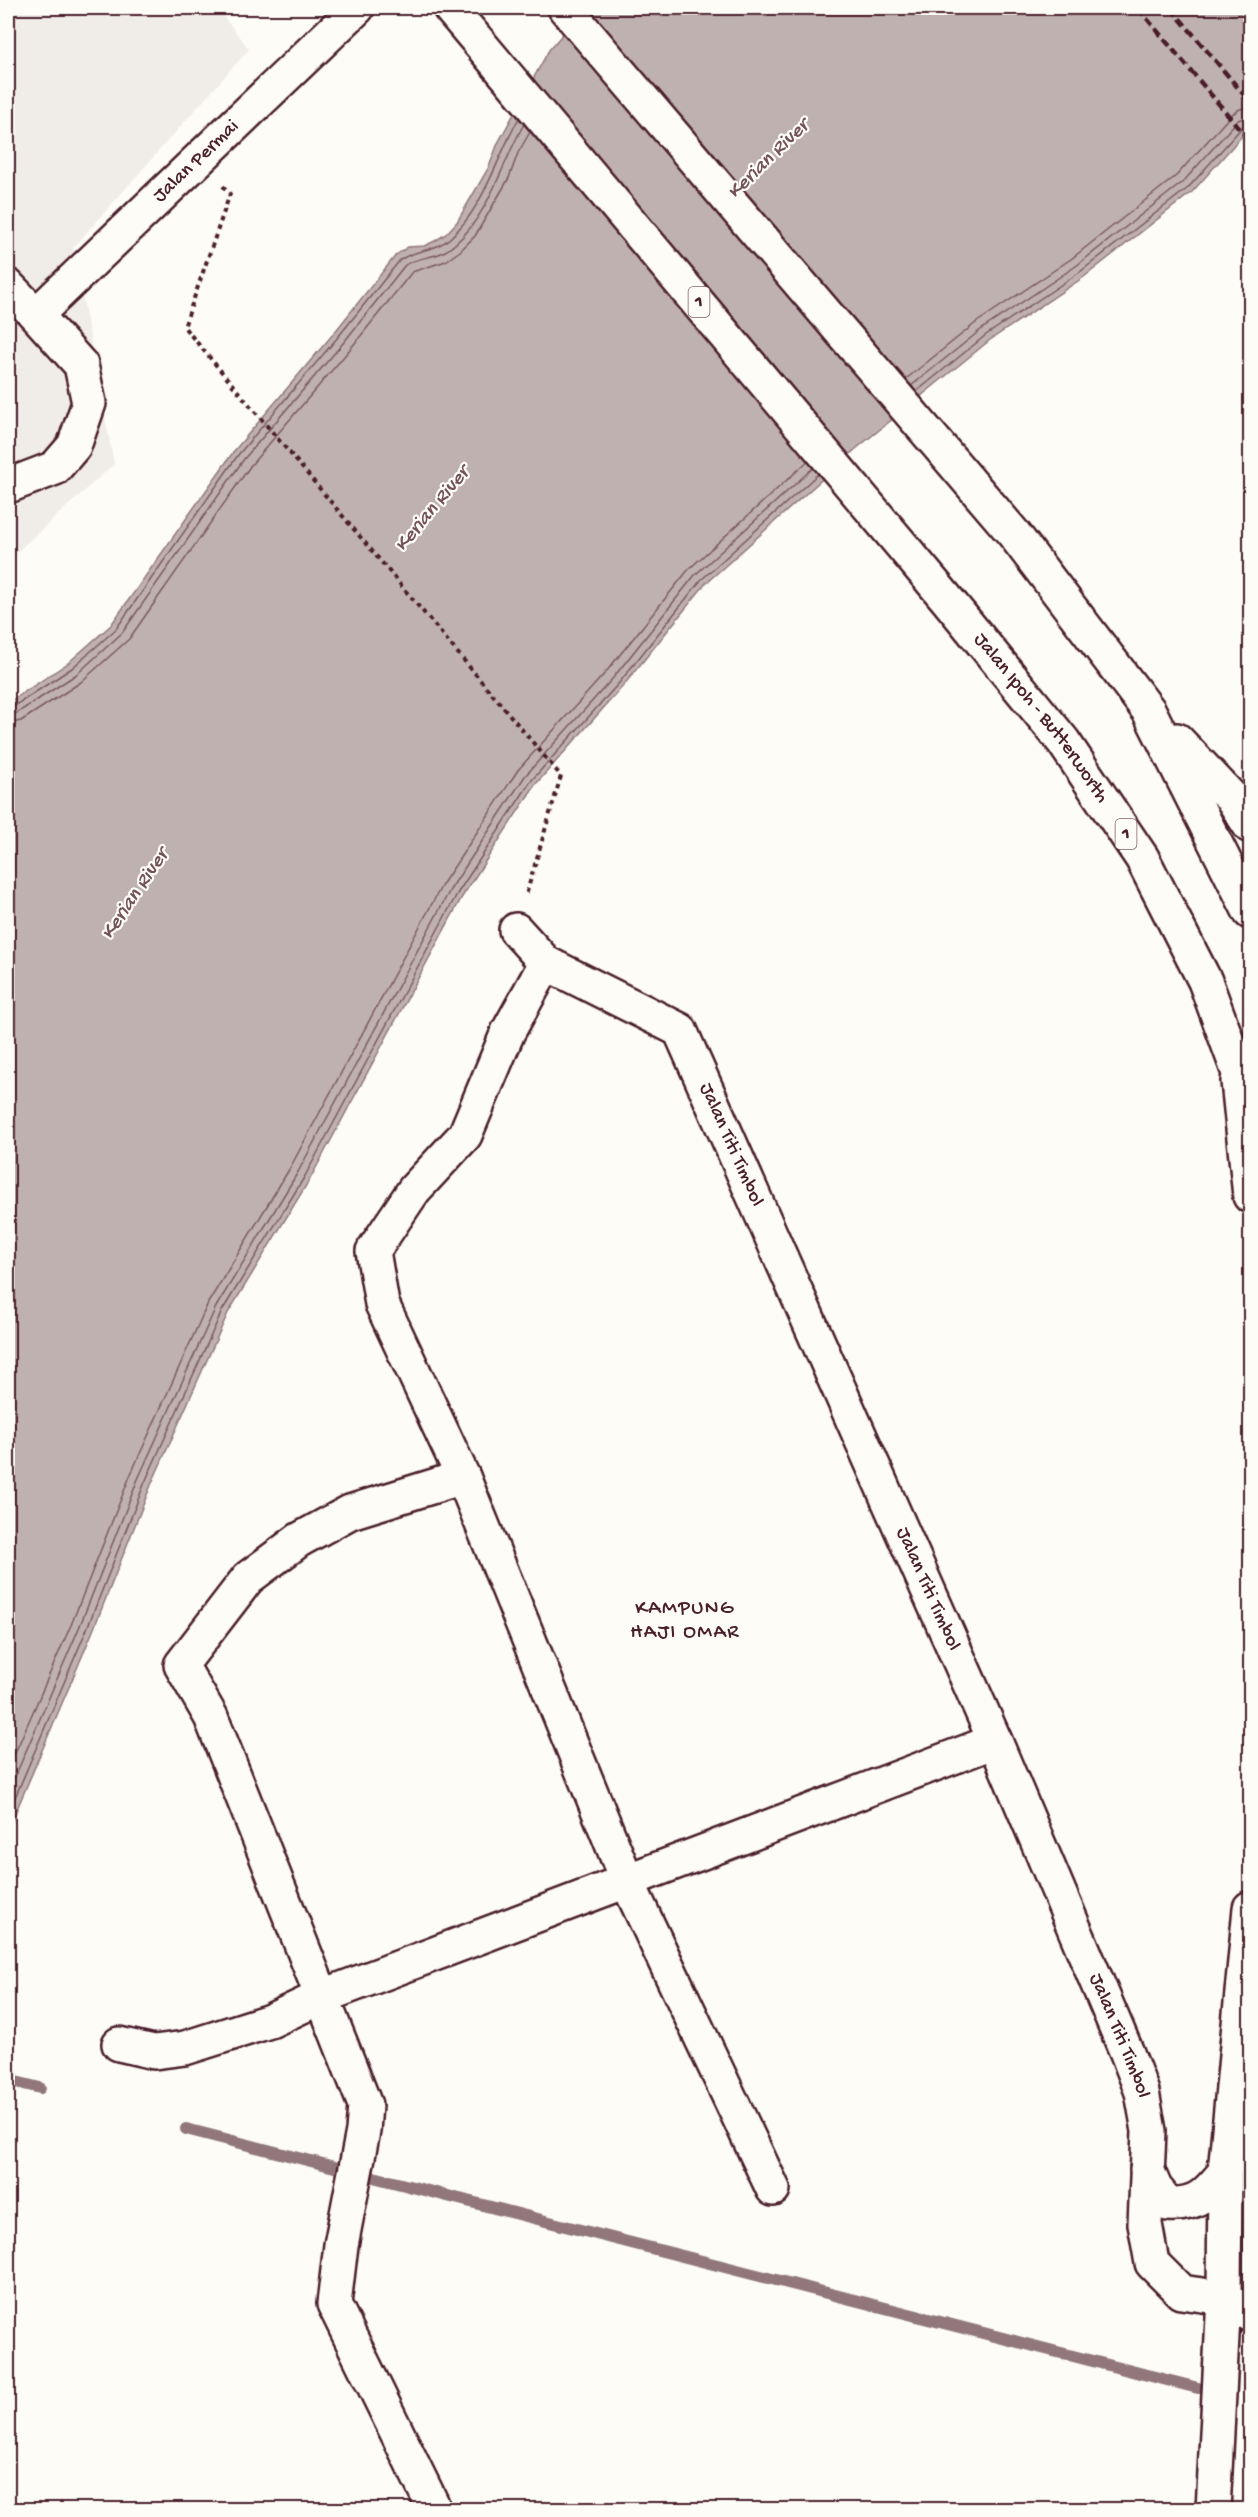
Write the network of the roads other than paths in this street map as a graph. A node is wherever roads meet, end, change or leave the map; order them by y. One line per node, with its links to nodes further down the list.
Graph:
1 (357, 8): 5 (main road, Jalan Permai)
2 (450, 8): 12 (main road, Jalan Ipoh - Butterworth / 1)
3 (565, 8): 7 (main road)
4 (8, 286): 5 (main road)
5 (36, 315): 6 (main road)
6 (8, 486)
7 (1149, 711): 8 (main road); 9 (main road)
8 (1251, 826)
9 (1251, 912)
10 (516, 930): 11 (main road, Jalan Titi Timbol)
11 (546, 963): 15 (main road); 16 (main road, Jalan Titi Timbol)
12 (1237, 1064): 13 (main road, Jalan Ipoh - Butterworth / 1); 14 (main road)
13 (1251, 1103)
14 (1251, 1196)
15 (463, 1477): 17 (main road); 19 (main road)
16 (995, 1741): 17 (main road); 21 (main road, Jalan Titi Timbol)
17 (627, 1881): 19 (main road); 23 (main road)
18 (1251, 1908): 22 (main road)
19 (321, 1997): 20 (main road); 25 (main road)
20 (119, 2044)
21 (1147, 2169): 22 (main road); 24 (main road, Jalan Titi Timbol)
22 (1238, 2170): 24 (main road)
23 (773, 2189)
24 (1242, 2306): 26 (main road)
25 (432, 2504)
26 (1213, 2510)

